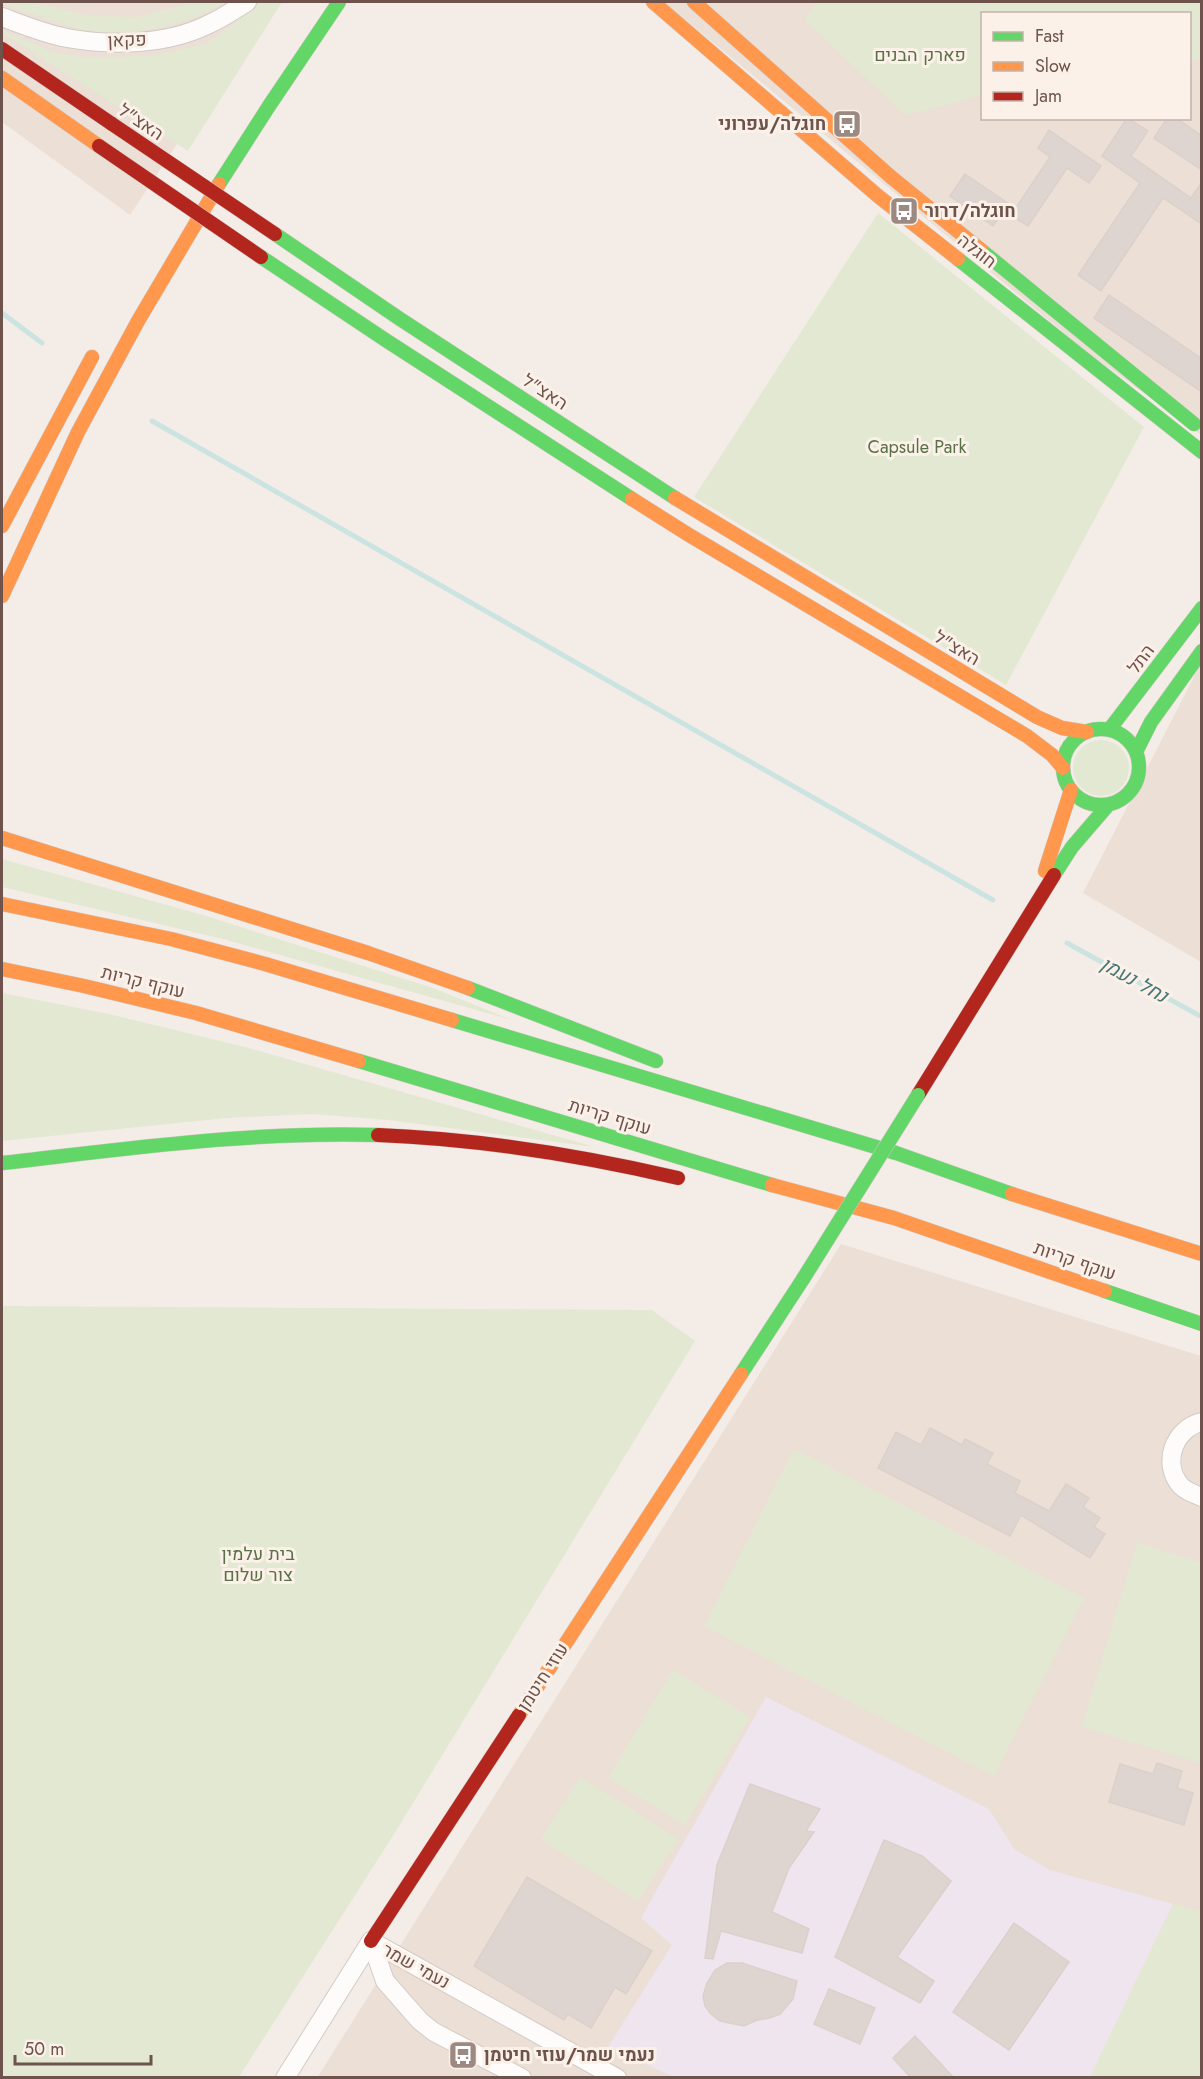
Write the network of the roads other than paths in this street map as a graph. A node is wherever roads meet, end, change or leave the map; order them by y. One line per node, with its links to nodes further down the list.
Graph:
1 (247, 2): 5 (street, פקאן)
2 (339, 2): 14 (main road)
3 (654, 2): 12 (main road, חוגלה)
4 (694, 2): 11 (main road, חוגלה)
5 (2, 17)
6 (2, 49): 18 (main road, האצ"ל, bridge)
7 (2, 78): 20 (main road, bridge)
8 (202, 173): 9 (main road)
9 (177, 214)
10 (100, 344): 13 (main road)
11 (1202, 430)
12 (1202, 452)
13 (2, 526)
14 (2, 596)
15 (1202, 609): 17 (main road, התל)
16 (1202, 651): 19 (main road)
17 (1109, 730): 18 (main road); 19 (main road)
18 (1087, 732): 20 (main road)
19 (1136, 752): 22 (main road)
20 (1063, 768): 21 (main road)
21 (1071, 790): 22 (main road); 27 (main road)
22 (1109, 804): 27 (main road)
23 (2, 823): 25 (main road)
24 (2, 838): 25 (main road)
25 (88, 865): 29 (main road)
26 (2, 904): 31 (main road)
27 (1012, 942): 40 (main road, עוזי חיטמן, bridge)
28 (2, 969): 35 (main road, עוקף קריות)
29 (674, 1067)
30 (730, 1089): 31 (main road)
31 (896, 1153): 36 (main road)
32 (2, 1163): 33 (main road)
33 (690, 1180)
34 (768, 1198): 35 (main road)
35 (969, 1244): 37 (main road, עוקף קריות)
36 (1202, 1254)
37 (1202, 1324)
38 (1202, 1422): 39 (street)
39 (1202, 1497)
40 (371, 1941): 41 (street, עוזי חיטמן); 42 (street, נעמי שמר); 43 (street, נעמי שמר)
41 (285, 2078)
42 (522, 2078)
43 (617, 2078)

